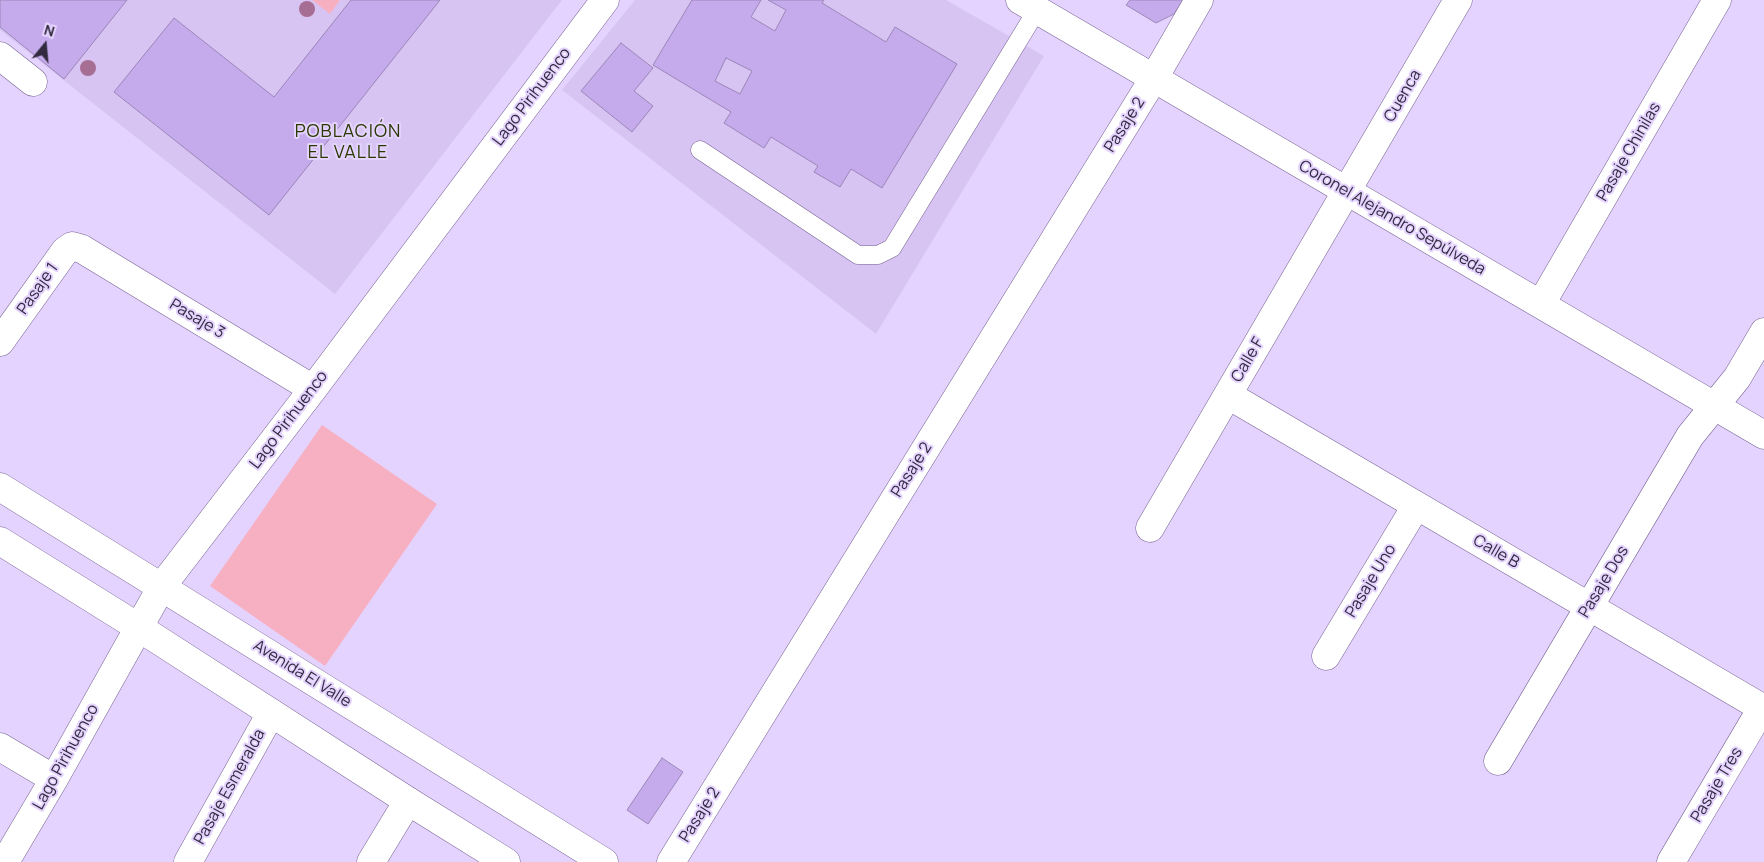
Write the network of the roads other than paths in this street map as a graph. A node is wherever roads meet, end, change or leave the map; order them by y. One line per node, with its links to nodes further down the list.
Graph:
1 (605, 0): 15 (street, Lago Pirihuenco)
2 (1199, 0): 7 (street, Pasaje 2)
3 (1458, 0): 10 (street, Cuenca)
4 (1718, 0): 12 (street, Pasaje Chinilas)
5 (1029, 5): 7 (street, Coronel Alejandro Sepúlveda); 9 (lane)
6 (0, 56): 8 (street)
7 (1154, 78): 10 (street, Coronel Alejandro Sepúlveda); 38 (street, Pasaje 2)
8 (33, 82)
9 (700, 150)
10 (1347, 191): 12 (street, Coronel Alejandro Sepúlveda); 16 (street, Calle F)
11 (82, 249): 14 (street, Pasaje 1); 15 (street, Pasaje 3)
12 (1541, 304): 17 (street, Coronel Alejandro Sepúlveda)
13 (1764, 332): 17 (street, Pasaje Dos)
14 (0, 342)
15 (313, 389): 23 (street, Lago Pirihuenco)
16 (1228, 395): 20 (street, Calle B); 21 (street, Calle F)
17 (1715, 406): 18 (street, Coronel Alejandro Sepúlveda); 24 (street, Pasaje Dos)
18 (1764, 435)
19 (0, 487): 23 (street, Avenida El Valle)
20 (1416, 506): 24 (street, Calle B); 26 (street, Pasaje Uno)
21 (1150, 528)
22 (0, 541): 25 (street)
23 (162, 586): 25 (street, Lago Pirihuenco); 37 (street, Avenida El Valle)
24 (1589, 607): 27 (street, Calle B); 30 (street, Pasaje Dos)
25 (138, 627): 28 (street); 31 (street, Lago Pirihuenco)
26 (1326, 656)
27 (1763, 709): 39 (street, Pasaje Tres)
28 (271, 713): 32 (street); 34 (street, Pasaje Esmeralda)
29 (0, 747): 31 (street)
30 (1498, 761)
31 (54, 779): 33 (street, Lago Pirihuenco)
32 (408, 802): 35 (street); 36 (street)
33 (5, 862)
34 (188, 862)
35 (371, 862)
36 (506, 862)
37 (604, 862)
38 (671, 862)
39 (1671, 862)

